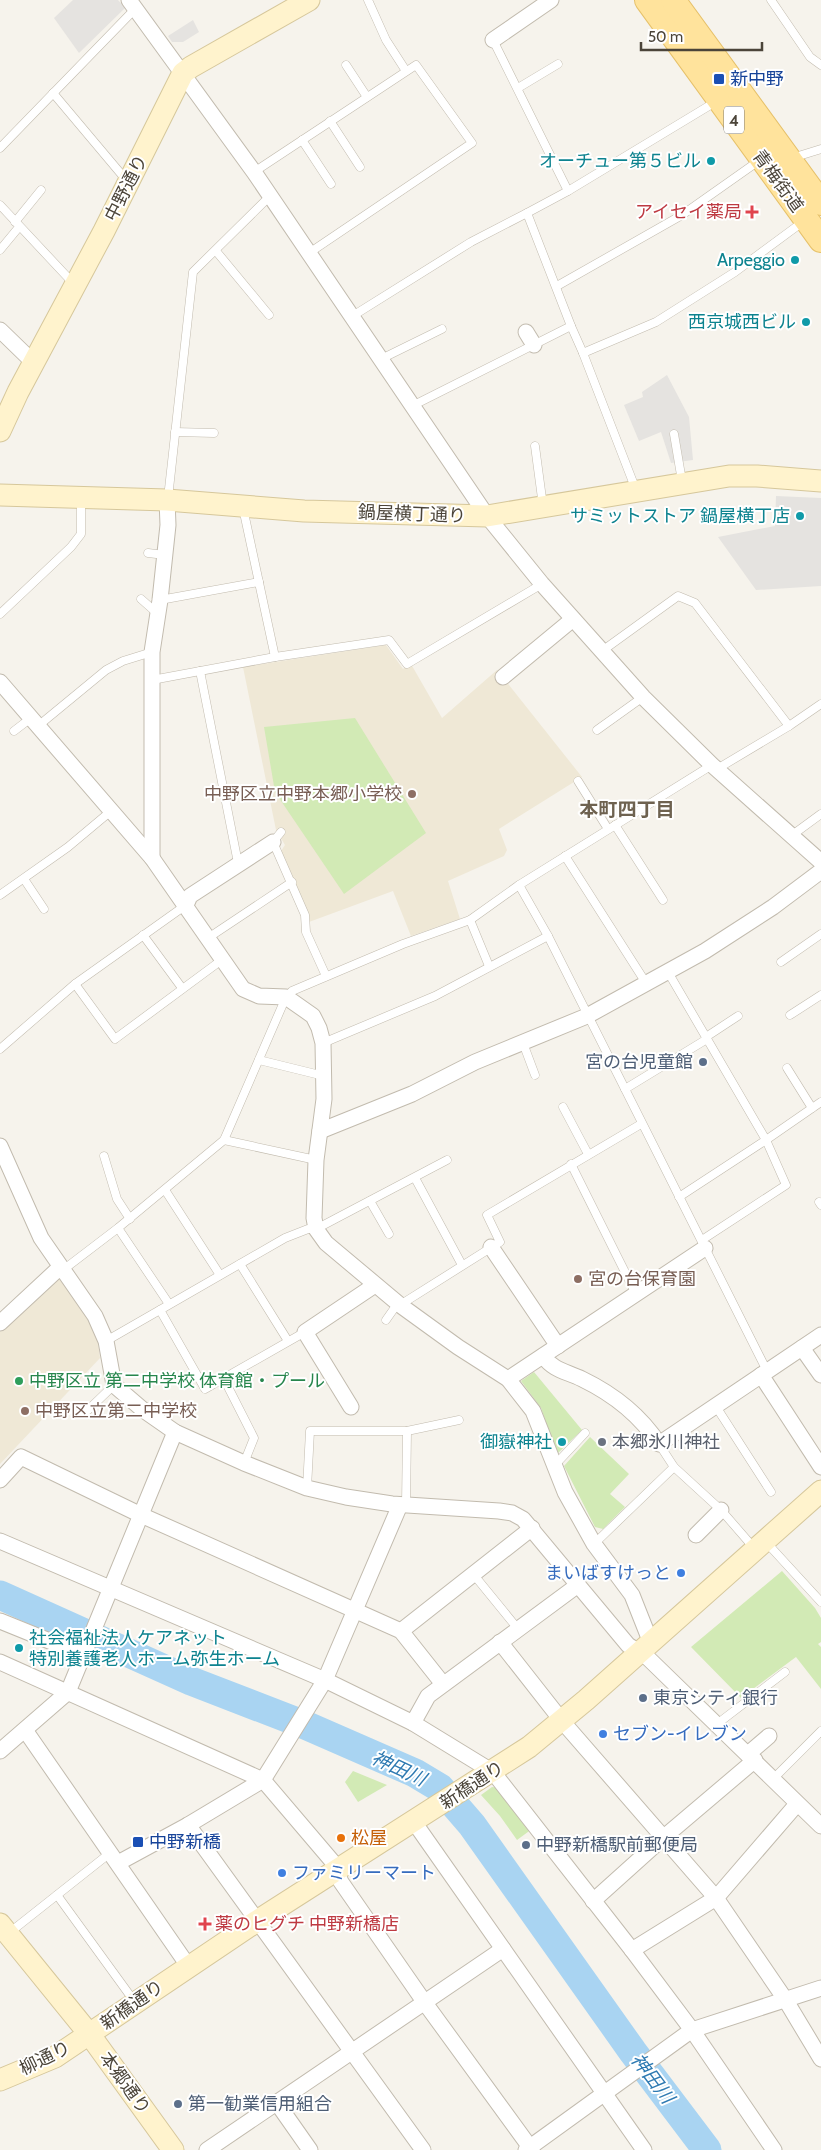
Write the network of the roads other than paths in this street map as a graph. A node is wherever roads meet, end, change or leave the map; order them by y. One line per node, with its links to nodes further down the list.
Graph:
1 (368, 0): 12 (lane)
2 (551, 0): 8 (street)
3 (647, 0): 17 (main road, 青梅街道 / 4)
4 (673, 0): 23 (main road, 青梅街道 / 4)
5 (771, 0): 11 (lane)
6 (302, 2): 13 (street)
7 (132, 5): 13 (street); 15 (lane)
8 (493, 40): 14 (lane)
9 (558, 64): 14 (lane)
10 (346, 65): 16 (lane)
11 (821, 65)
12 (406, 71): 16 (lane); 38 (lane)
13 (183, 73): 25 (street); 26 (street, 中野通り)
14 (518, 88): 29 (lane)
15 (53, 93): 20 (lane); 26 (lane)
16 (367, 96): 18 (lane)
17 (719, 100): 22 (main road, 青梅街道 / 4); 29 (lane)
18 (330, 121): 19 (lane); 24 (lane)
19 (302, 140): 25 (lane); 27 (lane)
20 (0, 148)
21 (821, 149): 23 (lane)
22 (762, 158): 32 (main road, 青梅街道 / 4); 40 (lane)
23 (789, 160): 32 (main road, 青梅街道 / 4)
24 (360, 167)
25 (254, 172): 30 (street)
26 (129, 183): 39 (street, 中野通り)
27 (331, 184)
28 (41, 190): 34 (lane)
29 (568, 191): 33 (lane)
30 (270, 196): 37 (lane); 38 (street)
31 (0, 205): 34 (lane)
32 (813, 212): 35 (main road, 青梅街道 / 4); 46 (lane)
33 (527, 213): 40 (lane); 42 (lane)
34 (17, 224): 36 (lane); 39 (lane)
35 (821, 240)
36 (0, 250)
37 (216, 251): 41 (lane); 51 (lane)
38 (309, 253): 42 (street)
39 (74, 284): 48 (street, 中野通り)
40 (557, 286): 43 (lane)
41 (269, 315)
42 (352, 317): 47 (street)
43 (571, 326): 46 (lane); 49 (lane)
44 (442, 329): 47 (lane)
45 (0, 330): 48 (street)
46 (583, 353): 57 (lane)
47 (381, 359): 49 (street)
48 (33, 362): 50 (street, 中野通り)
49 (412, 406): 63 (street)
50 (0, 431)
51 (175, 432): 52 (lane); 60 (lane)
52 (214, 433)
53 (674, 434): 56 (lane)
54 (535, 446): 62 (lane)
55 (821, 480): 56 (street, 鍋屋横丁通り)
56 (682, 484): 57 (street, 鍋屋横丁通り)
57 (636, 491): 62 (street, 鍋屋横丁通り)
58 (0, 495): 59 (street, 鍋屋横丁通り)
59 (81, 497): 60 (street, 鍋屋横丁通り); 70 (lane)
60 (168, 500): 61 (street, 鍋屋横丁通り); 65 (street)
61 (242, 506): 63 (street, 鍋屋横丁通り); 66 (lane)
62 (544, 508): 63 (street, 鍋屋横丁通り)
63 (487, 516): 67 (street)
64 (148, 553): 65 (lane)
65 (165, 555): 69 (street)
66 (259, 582): 69 (lane); 74 (lane)
67 (542, 584): 71 (street); 74 (lane)
68 (141, 599): 69 (lane)
69 (159, 607): 73 (street)
70 (0, 614)
71 (573, 618): 72 (street); 76 (street)
72 (602, 651): 79 (street); 82 (lane)
73 (152, 652): 77 (street); 81 (lane)
74 (275, 657): 75 (lane)
75 (200, 671): 77 (lane); 95 (lane)
76 (503, 677)
77 (152, 680): 93 (street)
78 (0, 682): 81 (street)
79 (643, 697): 83 (lane); 85 (street)
80 (821, 704): 82 (lane)
81 (35, 722): 84 (lane); 87 (street)
82 (789, 726): 85 (lane)
83 (597, 730)
84 (14, 731)
85 (715, 767): 89 (lane); 90 (street)
86 (578, 781): 89 (lane)
87 (111, 811): 93 (street); 97 (lane)
88 (821, 814): 90 (lane)
89 (611, 827): 92 (lane); 101 (lane)
90 (791, 836): 94 (street)
91 (277, 837): 95 (street); 98 (lane)
92 (565, 856): 99 (lane); 114 (lane)
93 (152, 858): 102 (street)
94 (821, 862)
95 (238, 863): 102 (street)
96 (821, 871): 112 (street)
97 (24, 879): 100 (lane); 103 (lane)
98 (292, 882): 108 (lane); 113 (lane)
99 (519, 885): 104 (lane); 107 (lane)
100 (0, 895)
101 (663, 900)
102 (186, 905): 106 (lane); 108 (street)
103 (44, 908)
104 (470, 920): 111 (lane); 113 (lane)
105 (821, 934): 110 (lane)
106 (143, 935): 115 (lane); 116 (lane)
107 (548, 936): 111 (lane); 120 (lane)
108 (208, 938): 109 (street)
109 (223, 959): 116 (lane); 118 (street)
110 (781, 962)
111 (489, 966): 123 (lane)
112 (668, 972): 114 (street); 122 (lane)
113 (326, 976): 118 (lane)
114 (646, 983): 120 (street)
115 (75, 984): 116 (lane); 125 (lane)
116 (182, 988)
117 (821, 995): 119 (lane)
118 (286, 997): 123 (street); 126 (lane)
119 (790, 1015)
120 (587, 1016): 124 (street); 130 (lane)
121 (738, 1016): 122 (lane)
122 (707, 1038): 130 (lane); 137 (lane)
123 (324, 1043): 129 (street)
124 (523, 1043): 128 (lane); 135 (street)
125 (0, 1049)
126 (258, 1060): 129 (lane); 136 (lane)
127 (787, 1068): 133 (lane)
128 (535, 1075)
129 (324, 1076): 135 (street)
130 (625, 1090): 134 (lane)
131 (821, 1102): 133 (lane)
132 (564, 1107): 139 (lane)
133 (812, 1108): 137 (lane)
134 (641, 1124): 139 (lane); 146 (lane)
135 (320, 1131): 141 (street)
136 (224, 1140): 141 (lane); 145 (lane)
137 (766, 1140): 146 (lane); 152 (lane)
138 (0, 1146): 156 (street)
139 (588, 1154): 143 (lane)
140 (104, 1156): 148 (lane)
141 (316, 1160): 150 (street)
142 (447, 1160): 144 (lane)
143 (571, 1164): 153 (lane); 159 (lane)
144 (415, 1178): 147 (lane); 155 (lane)
145 (166, 1190): 148 (lane); 157 (lane)
146 (679, 1197): 152 (lane)
147 (370, 1201): 150 (lane); 151 (lane)
148 (130, 1219): 149 (lane)
149 (118, 1228): 156 (lane); 160 (lane)
150 (316, 1229): 154 (lane); 158 (street)
151 (389, 1234)
152 (704, 1244): 159 (street); 172 (lane)
153 (491, 1247): 155 (lane); 169 (street)
154 (240, 1264): 157 (lane); 168 (lane)
155 (462, 1265): 161 (lane)
156 (63, 1270): 163 (street); 167 (street)
157 (220, 1276): 160 (lane)
158 (375, 1285): 161 (street); 165 (street)
159 (636, 1294): 169 (street)
160 (170, 1304): 162 (lane)
161 (399, 1304): 164 (lane); 175 (street)
162 (160, 1310): 167 (lane); 174 (lane)
163 (2, 1316)
164 (386, 1320)
165 (305, 1332): 168 (lane); 178 (street)
166 (821, 1335): 170 (street)
167 (106, 1341): 176 (street)
168 (288, 1341): 174 (lane)
169 (558, 1346): 171 (street)
170 (802, 1348): 172 (street); 173 (street)
171 (543, 1356): 175 (street); 184 (street)
172 (764, 1373): 177 (street); 189 (street)
173 (821, 1375)
174 (224, 1378): 186 (lane)
175 (508, 1379): 187 (street)
176 (114, 1385): 179 (lane); 182 (street)
177 (715, 1405): 184 (street); 193 (lane)
178 (351, 1407)
179 (88, 1410)
180 (459, 1420): 181 (lane)
181 (407, 1431): 191 (lane); 194 (lane)
182 (176, 1432): 186 (street); 196 (street)
183 (585, 1433): 187 (lane)
184 (655, 1437): 185 (lane); 188 (lane)
185 (637, 1443)
186 (244, 1463): 191 (street)
187 (554, 1466): 200 (street)
188 (674, 1467): 195 (lane); 200 (lane)
189 (821, 1467)
190 (0, 1480): 196 (street)
191 (307, 1488): 194 (street)
192 (821, 1491): 201 (street, 新橋通り)
193 (771, 1492)
194 (403, 1505): 197 (street); 206 (street)
195 (721, 1510): 198 (street); 201 (lane)
196 (141, 1515): 204 (street); 206 (street)
197 (532, 1528): 202 (street); 203 (street)
198 (696, 1535)
199 (0, 1541): 204 (street)
200 (594, 1544): 211 (street)
201 (760, 1545): 205 (lane); 211 (street, 新橋通り)
202 (474, 1574): 208 (lane); 209 (street)
203 (578, 1585): 208 (street); 211 (street)
204 (111, 1590): 212 (street); 215 (street)
205 (821, 1602)
206 (355, 1611): 209 (street); 215 (street)
207 (0, 1621): 212 (street)
208 (518, 1629): 210 (street)
209 (401, 1631): 216 (street)
210 (500, 1642): 216 (street); 218 (street)
211 (645, 1648): 218 (street, 新橋通り); 220 (street)
212 (84, 1653): 217 (street)
213 (0, 1662): 217 (street)
214 (784, 1672): 220 (lane)
215 (325, 1680): 219 (street); 228 (street)
216 (443, 1684): 219 (street)
217 (68, 1692): 221 (street); 228 (street)
218 (562, 1721): 226 (street, 新橋通り); 233 (street)
219 (412, 1723): 226 (street)
220 (717, 1724): 225 (street)
221 (25, 1730): 224 (street); 234 (street)
222 (821, 1731): 227 (lane)
223 (769, 1736): 225 (street)
224 (0, 1751)
225 (751, 1757): 227 (street); 233 (street)
226 (493, 1772): 230 (street, 新橋通り); 238 (street)
227 (773, 1779): 229 (street)
228 (263, 1780): 231 (street); 235 (street)
229 (797, 1804): 232 (street); 237 (street)
230 (414, 1822): 235 (street, 新橋通り); 241 (street)
231 (188, 1825): 234 (street); 239 (street)
232 (821, 1826)
233 (663, 1838): 237 (street); 238 (street)
234 (114, 1858): 236 (lane); 243 (street)
235 (335, 1872): 239 (street, 新橋通り); 247 (street)
236 (57, 1896): 240 (lane); 246 (lane)
237 (716, 1898): 242 (street); 245 (street)
238 (594, 1901): 242 (street)
239 (257, 1921): 243 (street, 新橋通り); 250 (street)
240 (4, 1929): 249 (street, 本郷通り)
241 (503, 1949): 247 (street); 253 (street)
242 (632, 1950): 248 (street)
243 (189, 1967): 246 (street, 新橋通り)
244 (821, 1988): 245 (street)
245 (785, 1999): 248 (street); 251 (street)
246 (135, 2003): 249 (street, 新橋通り)
247 (425, 2003): 250 (street); 255 (street)
248 (692, 2030): 253 (street); 261 (street)
249 (90, 2035): 252 (street, 柳通り); 256 (street, 本郷通り)
250 (352, 2052): 254 (street); 259 (street)
251 (821, 2059)
252 (0, 2080)
253 (605, 2093): 255 (street); 260 (street)
254 (277, 2103): 257 (street); 258 (street)
255 (529, 2149)
256 (173, 2150)
257 (208, 2150)
258 (310, 2150)
259 (422, 2150)
260 (644, 2150)
261 (774, 2150)

